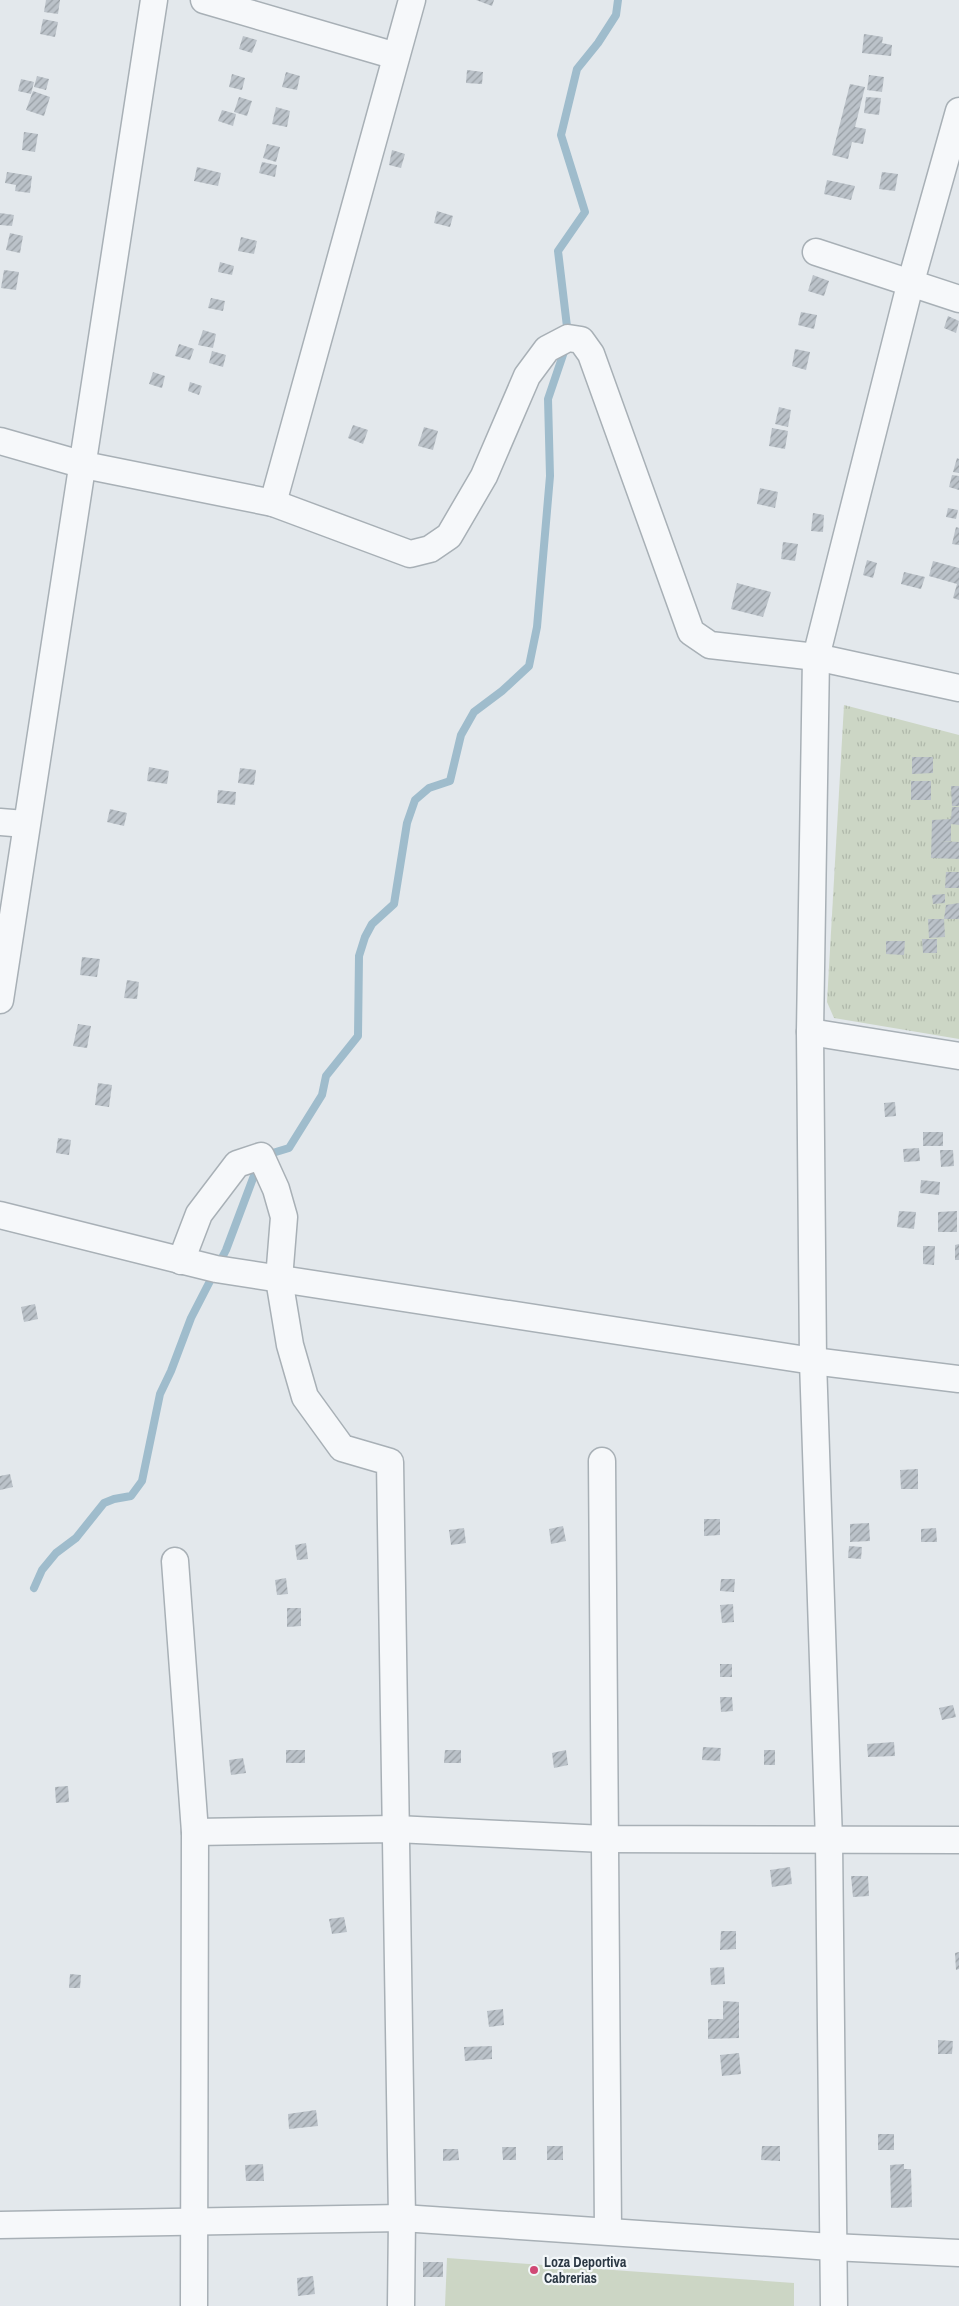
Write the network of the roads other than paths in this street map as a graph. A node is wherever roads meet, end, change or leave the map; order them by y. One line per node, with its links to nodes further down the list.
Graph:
1 (154, 0): 10 (street)
2 (204, 0): 4 (street)
3 (412, 0): 4 (street)
4 (396, 56): 11 (street)
5 (959, 111): 7 (street)
6 (816, 252): 7 (street)
7 (910, 284): 8 (street); 12 (street)
8 (959, 299)
9 (0, 441): 10 (street)
10 (84, 465): 11 (street); 15 (street)
11 (273, 503): 12 (street)
12 (816, 657): 13 (street); 17 (street)
13 (959, 688)
14 (0, 822): 15 (street)
15 (25, 824): 16 (street)
16 (0, 1000)
17 (810, 1032): 18 (street); 22 (street)
18 (959, 1056)
19 (0, 1214): 20 (street)
20 (180, 1261): 21 (street); 21 (street)
21 (278, 1278): 22 (street); 26 (street)
22 (813, 1361): 23 (street); 30 (street)
23 (959, 1379)
24 (602, 1461): 28 (street)
25 (175, 1561): 27 (street)
26 (396, 1829): 27 (street); 28 (street); 31 (street)
27 (195, 1832): 32 (street)
28 (604, 1839): 30 (street); 34 (street)
29 (959, 1840): 30 (street)
30 (829, 1841): 35 (street)
31 (402, 2218): 32 (street); 34 (street); 38 (street)
32 (195, 2221): 33 (street); 37 (street)
33 (0, 2226)
34 (608, 2231): 35 (street)
35 (832, 2247): 36 (street); 39 (street)
36 (959, 2253)
37 (194, 2306)
38 (401, 2306)
39 (834, 2306)

